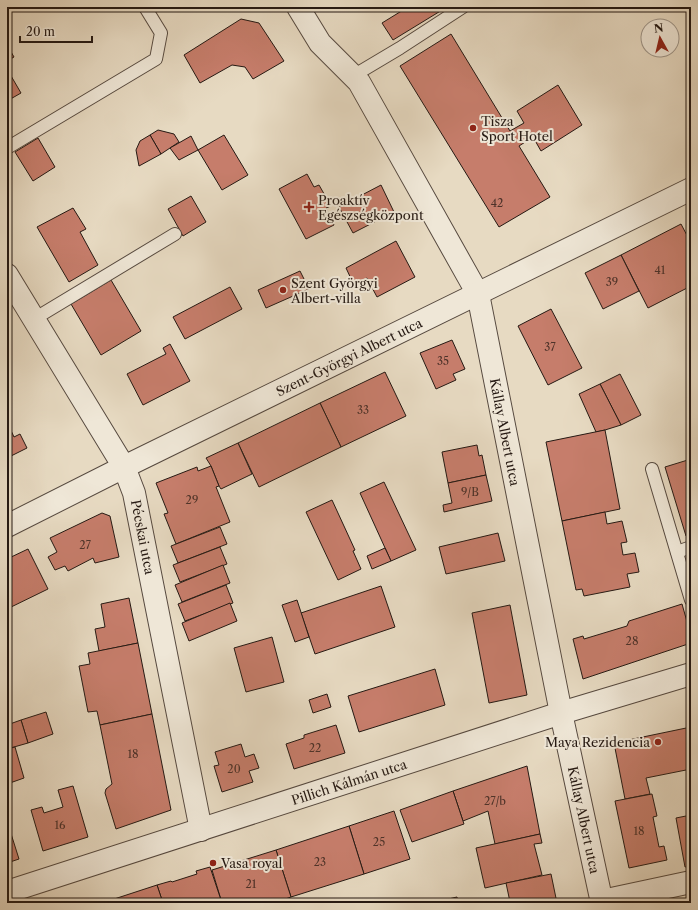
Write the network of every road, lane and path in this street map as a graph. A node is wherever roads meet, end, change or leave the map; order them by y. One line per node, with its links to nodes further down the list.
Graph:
1 (145, 7): 5 (lane)
2 (463, 7): 4 (lane)
3 (302, 8): 4 (street, Kállay Albert utca)
4 (354, 76): 9 (street, Kállay Albert utca)
5 (8, 144)
6 (691, 189): 9 (street, Szent-Györgyi Albert utca)
7 (176, 234): 10 (lane)
8 (7, 275): 10 (street, Pécskai utca)
9 (478, 294): 11 (street, Szent-Györgyi Albert utca); 18 (street, Kállay Albert utca)
10 (34, 319): 11 (street, Pécskai utca)
11 (124, 467): 13 (street, Szent-Györgyi Albert utca); 19 (street, Pécskai utca)
12 (652, 469): 15 (lane)
13 (7, 526)
14 (691, 547): 15 (lane)
15 (677, 552): 16 (lane)
16 (691, 600)
17 (691, 674): 18 (street, Pillich Kálmán utca)
18 (561, 713): 19 (street, Pillich Kálmán utca); 22 (street, Kállay Albert utca)
19 (201, 830): 21 (street, Pillich Kálmán utca)
20 (691, 882): 22 (street)
21 (7, 892)
22 (602, 902)

